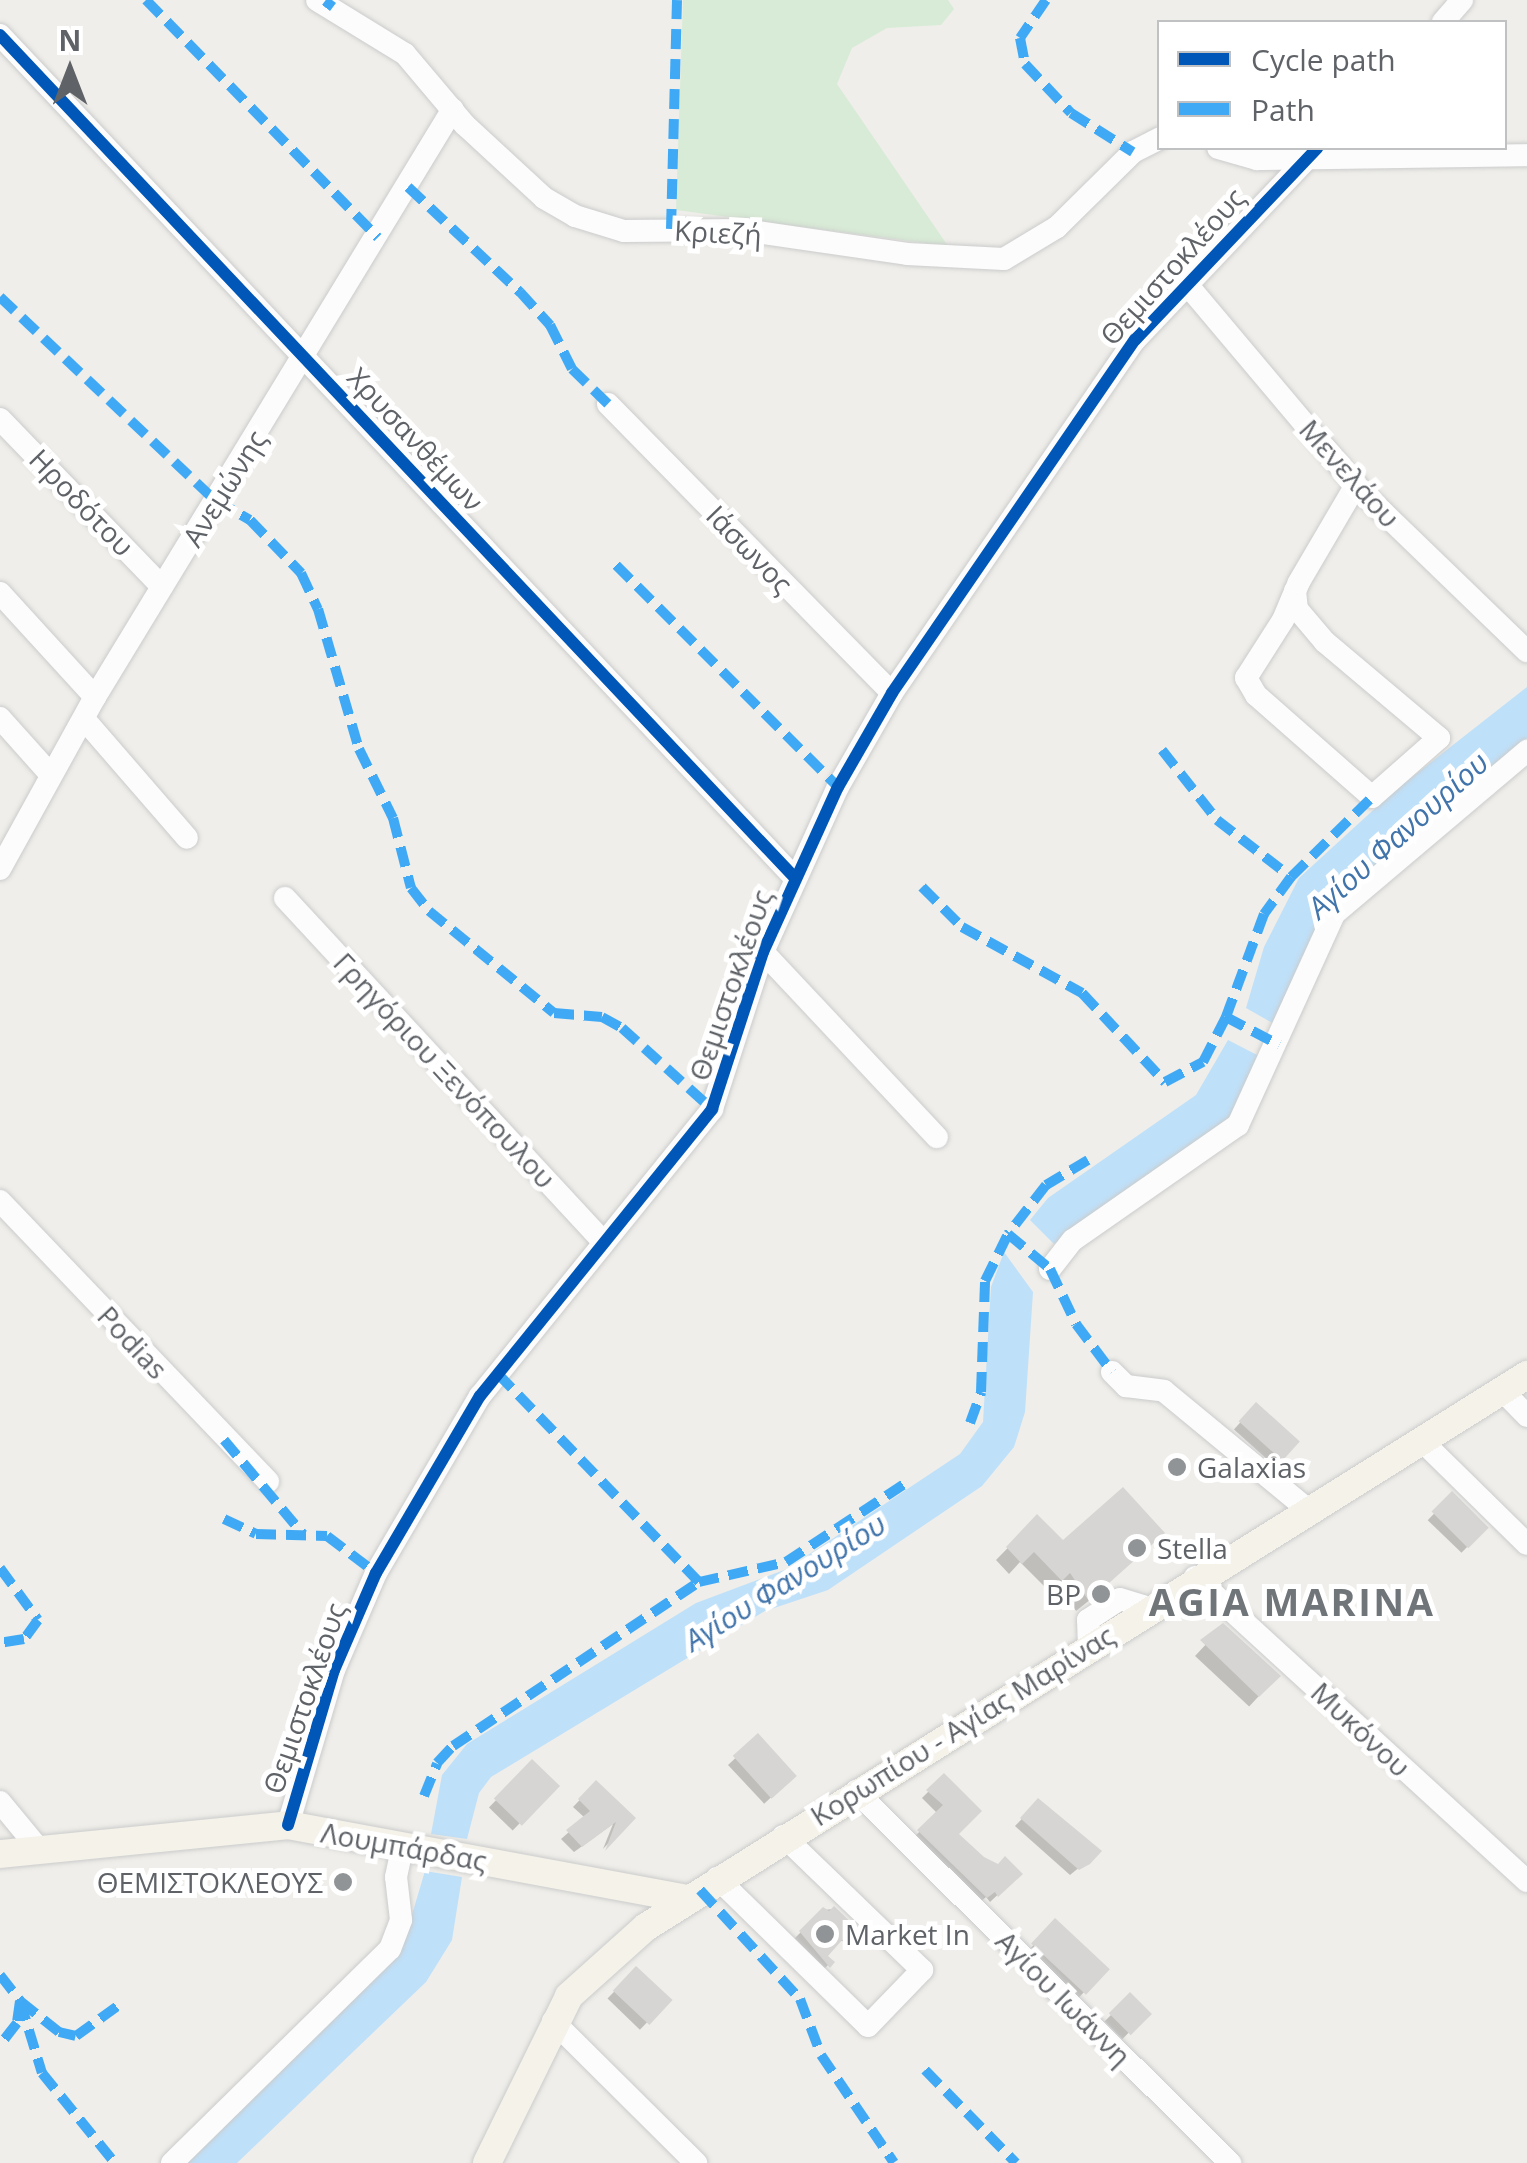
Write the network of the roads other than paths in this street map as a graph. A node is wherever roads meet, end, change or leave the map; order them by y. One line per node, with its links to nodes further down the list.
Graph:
1 (317, 0): 5 (street, Κριεζή)
2 (1462, 0): 3 (street)
3 (1445, 20)
4 (0, 35): 11 (street, Χρυσανθέμων)
5 (453, 109): 6 (street, Κριεζή); 11 (street, Ανεμώνης)
6 (1157, 140)
7 (1225, 150): 8 (street)
8 (1311, 153): 9 (street); 10 (street, Θεμιστοκλέους)
9 (1527, 154)
10 (1185, 282): 14 (street, Μενελάου); 19 (street, Θεμιστοκλέους)
11 (306, 358): 15 (street, Ανεμώνης); 27 (street, Χρυσανθέμων)
12 (608, 404): 19 (street, Ιάσωνος)
13 (0, 420): 15 (street, Ηροδότου)
14 (1356, 485): 16 (street); 18 (street, Μενελάου)
15 (162, 586): 20 (street, Ανεμώνης)
16 (1295, 591): 16 (street)
17 (0, 593): 20 (street)
18 (1527, 652)
19 (892, 694): 27 (street, Θεμιστοκλέους)
20 (95, 697): 22 (street, Ανεμώνης)
21 (0, 718): 24 (street)
22 (84, 719): 24 (street, Ανεμώνης); 25 (street)
23 (1527, 751): 33 (street)
24 (50, 774): 26 (street, Ανεμώνης)
25 (187, 838)
26 (0, 869)
27 (795, 878): 29 (street, Θεμιστοκλέους)
28 (286, 898): 32 (street, Γρηγόριου Ξενόπουλου)
29 (763, 952): 30 (street); 32 (street, Θεμιστοκλέους)
30 (937, 1137)
31 (0, 1201): 39 (street, Podias)
32 (604, 1242): 45 (street, Θεμιστοκλέους)
33 (1050, 1269)
34 (1112, 1372): 40 (street)
35 (1527, 1375): 36 (main road, Κορωπίου - Αγίας Μαρίνας)
36 (1502, 1390): 37 (street); 38 (main road, Κορωπίου - Αγίας Μαρίνας)
37 (1527, 1416)
38 (1421, 1440): 40 (main road, Κορωπίου - Αγίας Μαρίνας); 41 (street)
39 (268, 1481)
40 (1307, 1510): 42 (main road, Κορωπίου - Αγίας Μαρίνας)
41 (1527, 1544)
42 (1195, 1577): 43 (main road, Κορωπίου - Αγίας Μαρίνας); 51 (street, Μυκόνου)
43 (856, 1791): 46 (main road, Κορωπίου - Αγίας Μαρίνας); 57 (street, Αγίου Ιωάννη)
44 (0, 1802): 47 (street)
45 (288, 1826): 47 (main road, Λουμπάρδας); 48 (main road, Λουμπάρδας)
46 (783, 1836): 50 (main road, Κορωπίου - Αγίας Μαρίνας); 50 (street)
47 (38, 1848): 49 (main road, Λουμπάρδας)
48 (402, 1848): 52 (main road, Λουμπάρδας); 54 (street)
49 (0, 1854)
50 (716, 1878): 52 (main road, Κορωπίου - Αγίας Μαρίνας)
51 (1527, 1881)
52 (688, 1899): 53 (main road, Κορωπίου - Αγίας Μαρίνας)
53 (552, 2021): 55 (main road, Κορωπίου - Αγίας Μαρίνας); 56 (street)
54 (172, 2163)
55 (487, 2163)
56 (696, 2163)
57 (1230, 2163)

